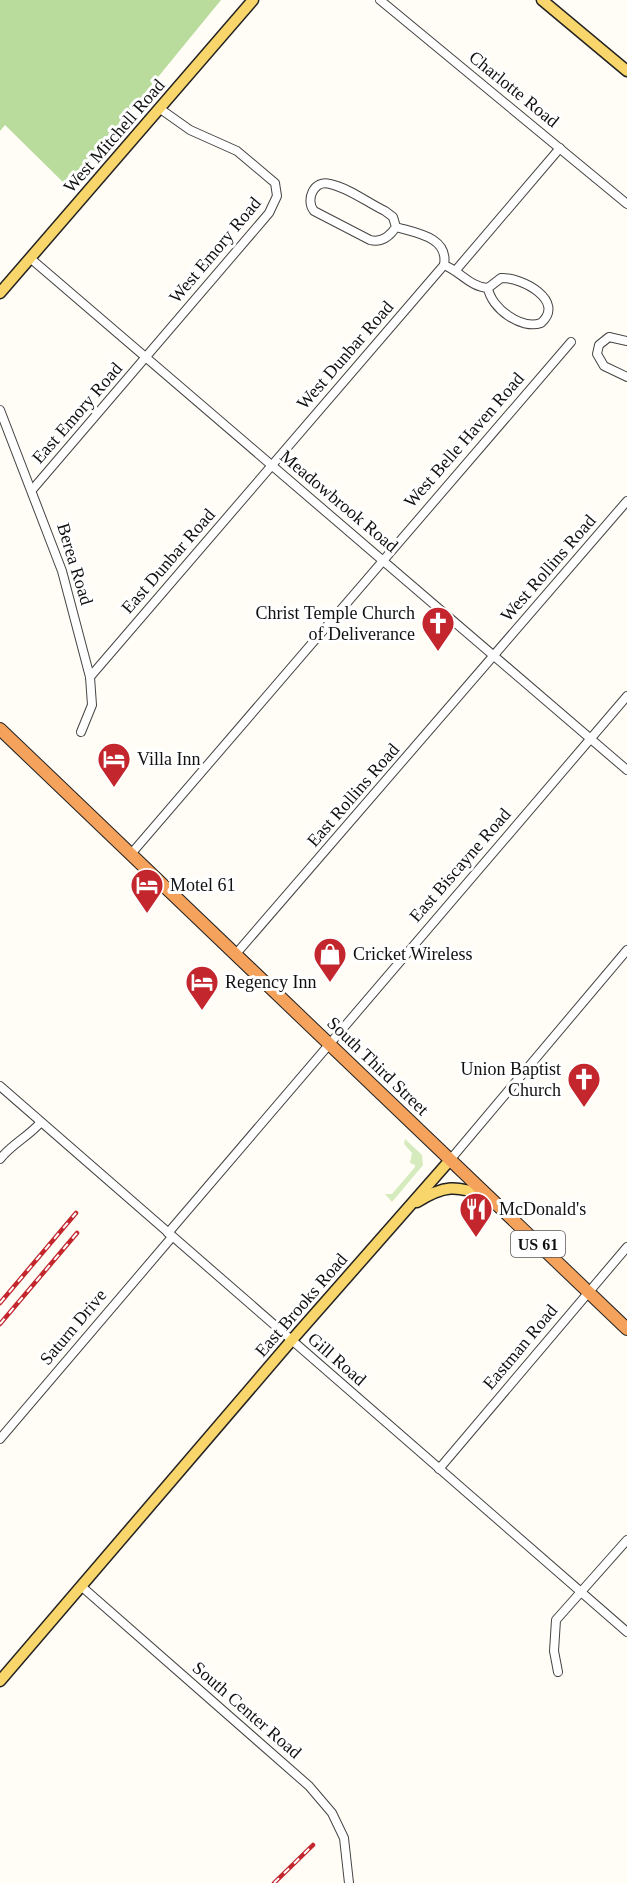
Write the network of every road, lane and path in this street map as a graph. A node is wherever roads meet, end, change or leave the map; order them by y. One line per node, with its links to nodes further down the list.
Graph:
1 (253, 0): 5 (main road, West Mitchell Road)
2 (380, 0): 6 (street, Charlotte Road)
3 (542, 0): 4 (main road)
4 (627, 71)
5 (159, 108): 9 (main road, West Mitchell Road); 16 (street, West Emory Road)
6 (560, 148): 7 (street, Charlotte Road); 11 (street)
7 (627, 204)
8 (396, 227): 8 (street); 10 (street)
9 (30, 258): 13 (main road, West Mitchell Road); 16 (street, Meadowbrook Road)
10 (444, 265): 11 (street); 19 (street, West Dunbar Road)
11 (456, 270): 12 (street)
12 (488, 288): 12 (street)
13 (0, 293)
14 (627, 341): 17 (street)
15 (571, 342): 22 (street, West Belle Haven Road)
16 (146, 357): 19 (street, Meadowbrook Road); 20 (street, East Emory Road)
17 (627, 377)
18 (0, 410): 20 (street, Berea Road)
19 (272, 466): 22 (street, Meadowbrook Road); 24 (street, East Dunbar Road)
20 (33, 490): 24 (street, Berea Road)
21 (627, 501): 23 (street, West Rollins Road)
22 (383, 560): 23 (street, Meadowbrook Road); 30 (street, West Belle Haven Road)
23 (494, 656): 28 (street, Meadowbrook Road); 32 (street, East Rollins Road)
24 (90, 677): 27 (street, Berea Road)
25 (627, 696): 28 (street, East Biscayne Road)
26 (0, 729): 30 (highway, South Third Street / US 61)
27 (81, 732)
28 (591, 738): 29 (street, Meadowbrook Road); 33 (street, East Biscayne Road)
29 (627, 770)
30 (130, 854): 32 (highway, South Third Street / US 61)
31 (627, 950): 37 (street, East Brooks Road)
32 (236, 955): 33 (highway, South Third Street / US 61)
33 (328, 1044): 37 (highway, South Third Street / US 61); 40 (street, East Biscayne Road)
34 (0, 1086): 35 (street, Gill Road)
35 (41, 1122): 36 (street); 40 (street, Gill Road)
36 (0, 1160)
37 (450, 1160): 38 (highway, South Third Street / US 61); 39 (main road, East Brooks Road)
38 (486, 1196): 39 (main road); 42 (highway, South Third Street / US 61)
39 (404, 1210): 44 (main road, East Brooks Road)
40 (170, 1235): 44 (street, Gill Road); 45 (street, Saturn Drive)
41 (627, 1247): 42 (street, Eastman Road)
42 (589, 1292): 43 (highway, South Third Street / US 61); 46 (street, Eastman Road)
43 (627, 1329)
44 (291, 1341): 46 (street, Gill Road); 48 (main road, East Brooks Road)
45 (0, 1439)
46 (439, 1469): 49 (street, Gill Road)
47 (627, 1540): 49 (street)
48 (81, 1586): 52 (main road, East Brooks Road); 53 (street, South Center Road)
49 (581, 1591): 50 (street, Gill Road); 51 (street)
50 (627, 1632)
51 (558, 1672)
52 (0, 1682)
53 (349, 1883)

